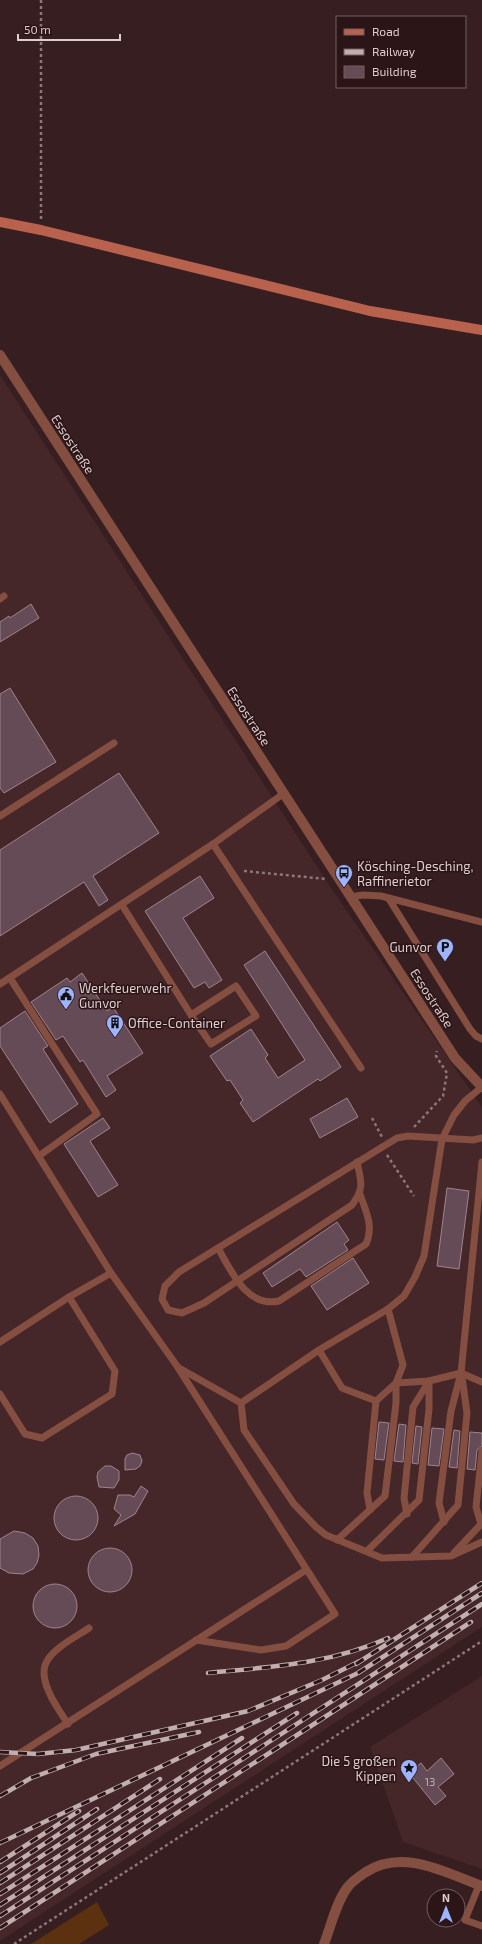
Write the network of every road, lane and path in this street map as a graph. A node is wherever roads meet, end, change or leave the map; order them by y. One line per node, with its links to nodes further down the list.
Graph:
1 (41, 0): 3 (path)
2 (0, 222): 3 (street)
3 (41, 230): 4 (street)
4 (482, 330)
5 (0, 355): 7 (street, Essostraße)
6 (114, 743): 8 (lane)
7 (283, 794): 9 (lane); 11 (street, Essostraße)
8 (0, 816)
9 (214, 844): 10 (lane); 14 (lane)
10 (231, 870): 11 (path); 21 (lane)
11 (340, 881): 12 (street, Essostraße)
12 (350, 897): 13 (lane); 19 (street, Essostraße)
13 (390, 899): 15 (lane); 20 (lane)
14 (122, 905): 16 (lane); 18 (lane)
15 (482, 922)
16 (10, 978): 17 (lane); 29 (lane)
17 (0, 984)
18 (190, 1015): 18 (lane)
19 (441, 1036): 22 (street, Essostraße); 25 (path)
20 (482, 1039)
21 (361, 1068)
22 (482, 1087): 27 (lane)
23 (0, 1094): 29 (lane)
24 (372, 1118): 28 (path)
25 (408, 1136): 27 (lane); 28 (lane)
26 (482, 1138): 27 (lane)
27 (442, 1139): 38 (lane)
28 (385, 1146): 30 (lane); 33 (path)
29 (39, 1156): 35 (lane)
30 (357, 1162): 32 (lane); 34 (lane)
31 (482, 1162): 42 (lane)
32 (360, 1194): 36 (lane); 36 (lane)
33 (414, 1196)
34 (218, 1248): 36 (lane); 36 (lane)
35 (111, 1273): 37 (lane); 41 (lane)
36 (236, 1281)
37 (69, 1297): 39 (lane); 46 (lane)
38 (388, 1309): 40 (lane); 45 (lane)
39 (0, 1342)
40 (319, 1350): 47 (lane); 48 (lane)
41 (177, 1366): 48 (lane); 59 (lane)
42 (461, 1373): 43 (lane); 44 (lane); 52 (lane); 52 (lane)
43 (429, 1381): 45 (lane); 51 (lane); 51 (lane)
44 (482, 1382)
45 (396, 1383): 47 (lane); 50 (lane)
46 (0, 1394)
47 (376, 1401): 50 (lane)
48 (241, 1403): 54 (lane)
49 (482, 1451): 53 (lane)
50 (370, 1510): 54 (lane)
51 (407, 1514): 56 (lane)
52 (444, 1522): 58 (lane)
53 (482, 1523): 57 (lane)
54 (337, 1540): 56 (lane)
55 (482, 1542): 57 (lane)
56 (367, 1551): 58 (lane)
57 (451, 1556): 58 (lane)
58 (412, 1557)
59 (306, 1570): 61 (lane); 61 (lane)
60 (89, 1628): 63 (lane)
61 (196, 1640): 63 (lane)
62 (482, 1641): 67 (path)
63 (68, 1724): 64 (lane)
64 (0, 1766)
65 (480, 1885): 66 (lane); 68 (street)
66 (482, 1926)
67 (14, 1944)
68 (324, 1944)

